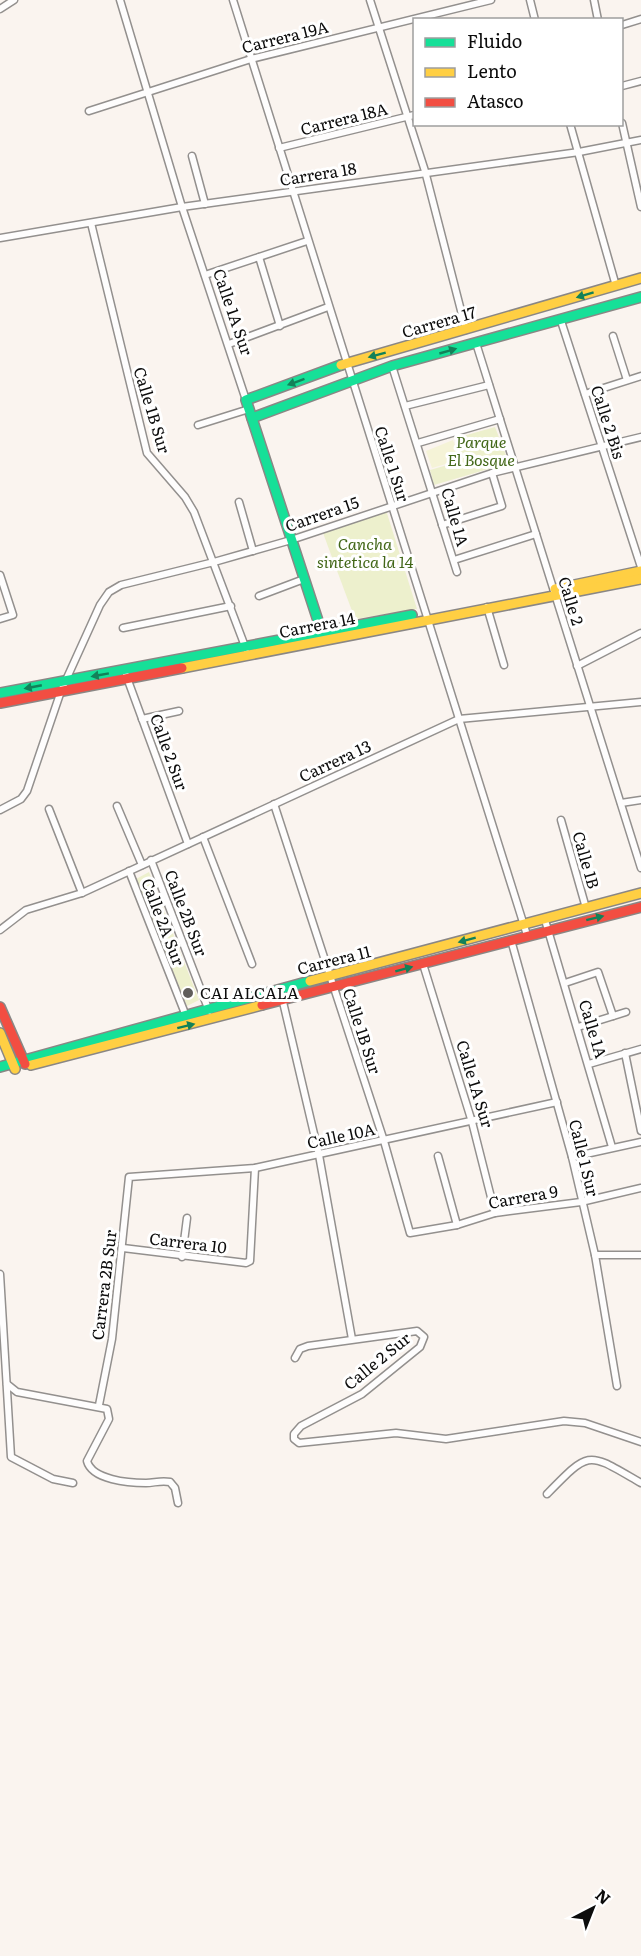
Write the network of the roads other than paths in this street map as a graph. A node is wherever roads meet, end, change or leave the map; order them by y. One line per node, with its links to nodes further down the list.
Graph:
1 (14, 0): 8 (street)
2 (120, 0): 19 (street, Calle 1A Sur)
3 (233, 0): 16 (street, Calle 1 Sur)
4 (370, 0): 15 (street)
5 (490, 0): 9 (street, Carrera 19A)
6 (530, 0): 10 (street)
7 (594, 0): 11 (street)
8 (0, 9)
9 (417, 18)
10 (534, 18)
11 (598, 18)
12 (413, 19): 15 (street, Carrera 19A)
13 (641, 19): 14 (street)
14 (623, 24)
15 (380, 27): 16 (street, Carrera 19A); 22 (street)
16 (251, 59): 19 (street, Carrera 19A); 27 (street, Calle 1 Sur)
17 (641, 81): 18 (street)
18 (623, 86)
19 (147, 92): 20 (street, Carrera 19A); 34 (street, Calle 1A Sur)
20 (89, 111)
21 (413, 115): 22 (street, Carrera 18A)
22 (406, 117): 27 (street, Carrera 18A); 30 (street)
23 (571, 126): 28 (street)
24 (622, 126): 26 (street)
25 (641, 140): 26 (street, Carrera 18)
26 (626, 142): 28 (street, Carrera 18); 33 (street)
27 (279, 148): 31 (street, Calle 1 Sur)
28 (579, 152): 30 (street, Carrera 18); 41 (street)
29 (192, 156): 32 (street)
30 (425, 171): 31 (street, Carrera 18); 46 (street)
31 (292, 192): 32 (street, Carrera 18); 37 (street, Calle 1 Sur)
32 (205, 204): 34 (street, Carrera 18)
33 (641, 204)
34 (182, 207): 35 (street, Carrera 18); 39 (street, Calle 1A Sur)
35 (91, 224): 36 (street, Carrera 18); 74 (street, Calle 1B Sur)
36 (0, 238)
37 (307, 241): 38 (street); 43 (street, Calle 1 Sur)
38 (260, 257): 39 (street); 45 (street)
39 (205, 275): 49 (street, Calle 1A Sur)
40 (641, 278): 41 (street, Carrera 17)
41 (616, 286): 46 (street, Carrera 17, one-way to 46)
42 (641, 297): 44 (street, Carrera 17)
43 (328, 307): 45 (street); 50 (street, Calle 1 Sur)
44 (561, 321): 48 (street, Carrera 17); 56 (street, Calle 2 Bis)
45 (280, 326): 49 (street)
46 (466, 331): 50 (street, Carrera 17, one-way to 50)
47 (613, 336): 54 (street)
48 (476, 343): 51 (street, Carrera 17, one-way to 48); 55 (street, Calle 2)
49 (229, 344): 58 (street, Calle 1A Sur)
50 (346, 363): 53 (street, Calle 1 Sur); 58 (street, Carrera 17, one-way to 58)
51 (392, 366): 53 (street, Carrera 17); 57 (street, Calle 1A)
52 (641, 376): 54 (street)
53 (352, 380): 58 (street, Carrera 17); 68 (street, Calle 1 Sur)
54 (627, 380): 56 (street)
55 (489, 385): 57 (street); 59 (street, Calle 2)
56 (585, 393): 63 (street, Calle 2 Bis)
57 (405, 406): 62 (street, Calle 1A)
58 (249, 409): 60 (street); 71 (street, Calle 1A Sur)
59 (500, 419): 62 (street); 64 (street, Calle 2)
60 (198, 425)
61 (641, 437): 63 (street, Carrera 15)
62 (418, 443): 66 (street, Calle 1A)
63 (602, 448): 64 (street, Carrera 15); 75 (street, Calle 2 Bis)
64 (516, 469): 65 (street, Carrera 15); 70 (street, Calle 2)
65 (492, 473): 66 (street, Carrera 15); 69 (street)
66 (434, 492): 68 (street, Carrera 15); 69 (street, Calle 1A)
67 (239, 502): 72 (street)
68 (391, 505): 71 (street, Carrera 15); 84 (street, Calle 1 Sur)
69 (442, 525): 73 (street, Calle 1A)
70 (536, 534): 73 (street); 80 (street, Calle 2)
71 (291, 540): 72 (street, Carrera 15); 78 (street, Calle 1A Sur)
72 (253, 551): 74 (street, Carrera 15)
73 (454, 560): 76 (street, Calle 1A)
74 (214, 562): 82 (street, Calle 1B Sur); 94 (street, Carrera 15)
75 (641, 569): 80 (street, Carrera 14)
76 (457, 572)
77 (0, 575): 85 (street)
78 (304, 579): 81 (street); 88 (street, Calle 1A Sur)
79 (641, 579): 80 (street, Carrera 14)
80 (554, 592): 83 (street, Carrera 14); 84 (street, Carrera 14); 92 (street, Calle 2)
81 (259, 596)
82 (231, 606): 86 (street); 90 (street, Calle 1B Sur)
83 (487, 607): 84 (street, Carrera 14); 91 (street)
84 (426, 616): 87 (street, Carrera 14); 102 (street, Calle 1 Sur)
85 (0, 619)
86 (123, 628)
87 (363, 628): 88 (street, Carrera 14); 90 (street, Carrera 14)
88 (322, 633): 90 (street, Carrera 14)
89 (641, 633): 92 (street)
90 (247, 651): 93 (street, Carrera 14)
91 (504, 665)
92 (577, 666): 99 (street, Calle 2)
93 (126, 675): 94 (street, Carrera 14, one-way to 94); 95 (street, Carrera 14); 101 (street, Calle 2 Sur)
94 (65, 681): 95 (street, Carrera 15); 96 (street, Carrera 14, one-way to 96)
95 (61, 691): 98 (street, Carrera 14); 108 (street, Carrera 15)
96 (0, 693)
97 (641, 702): 99 (street, Carrera 13)
98 (0, 703)
99 (590, 706): 102 (street, Carrera 13); 104 (street, Calle 2)
100 (179, 711): 101 (street)
101 (142, 718): 111 (street, Calle 2 Sur)
102 (459, 719): 105 (street, Carrera 13); 122 (street, Calle 1 Sur)
103 (641, 800): 104 (street)
104 (621, 803): 114 (street, Calle 2)
105 (274, 804): 110 (street, Carrera 13); 127 (street, Calle 1B Sur)
106 (117, 806): 113 (street)
107 (49, 809): 116 (street)
108 (0, 810)
109 (561, 820): 119 (street, Calle 1B)
110 (203, 837): 111 (street, Carrera 13); 125 (street)
111 (188, 844): 112 (street, Carrera 13)
112 (151, 860): 113 (street, Carrera 13); 132 (street, Calle 2B Sur)
113 (142, 865): 115 (street, Carrera 13)
114 (641, 868)
115 (129, 871): 116 (street, Carrera 13); 134 (street, Calle 2A Sur)
116 (82, 893): 121 (street, Carrera 13)
117 (641, 893): 119 (street, Carrera 11)
118 (641, 907): 123 (street, Carrera 11, one-way to 118)
119 (586, 908): 120 (street, Carrera 11)
120 (545, 920): 122 (street, Carrera 11); 123 (street, Calle 1A)
121 (0, 930)
122 (525, 930): 123 (street, Carrera 11); 124 (street, Carrera 11); 127 (street, Carrera 11, one-way to 127)
123 (549, 930): 128 (street, Calle 1A)
124 (511, 940): 126 (street, Carrera 11); 146 (street, Calle 1 Sur)
125 (252, 964)
126 (423, 964): 129 (street, Carrera 11, one-way to 126); 147 (street, Calle 1A Sur)
127 (329, 976): 129 (street, Calle 1B Sur); 132 (street, Carrera 11)
128 (565, 983): 135 (street); 137 (street, Calle 1A)
129 (334, 988): 130 (street, Carrera 11); 149 (street, Calle 1B Sur)
130 (283, 1002): 136 (street, Carrera 11); 152 (street, Calle 2 Sur)
131 (0, 1007): 141 (street)
132 (208, 1010): 134 (street, Carrera 11); 136 (street, Calle 2B Sur)
133 (626, 1012): 135 (street)
134 (186, 1016): 141 (street, Carrera 11)
135 (613, 1016): 137 (street)
136 (211, 1020): 141 (street, Carrera 11, one-way to 136)
137 (578, 1027): 142 (street, Calle 1A)
138 (0, 1033): 144 (street)
139 (641, 1049): 140 (street)
140 (625, 1053): 142 (street); 148 (street, Calle 1A)
141 (24, 1064): 144 (street, Carrera 11)
142 (589, 1064): 151 (street, Calle 1A)
143 (0, 1067): 144 (street, Carrera 11)
144 (14, 1067): 145 (street, Carrera 11)
145 (0, 1073)
146 (557, 1102): 147 (street, Calle 10A); 154 (street, Calle 1 Sur)
147 (472, 1122): 149 (street, Calle 10A); 159 (street, Calle 1A Sur)
148 (641, 1131)
149 (384, 1141): 152 (street, Calle 10A); 162 (street, Calle 1B Sur)
150 (641, 1142): 151 (street)
151 (612, 1148): 154 (street)
152 (319, 1155): 155 (street, Calle 10A); 168 (street, Calle 2 Sur)
153 (438, 1156): 161 (street)
154 (572, 1157): 158 (street, Calle 1 Sur)
155 (255, 1168): 156 (street, Calle 10A); 166 (street, Carrera 10)
156 (129, 1177): 163 (street, Carrera 2B Sur)
157 (641, 1188): 158 (street, Carrera 9)
158 (581, 1202): 159 (street, Carrera 9); 164 (street, Calle 1 Sur)
159 (495, 1213): 161 (street, Carrera 9)
160 (187, 1218): 166 (street)
161 (457, 1225): 162 (street, Carrera 9)
162 (410, 1233)
163 (123, 1248): 166 (street, Carrera 10); 172 (street, Carrera 2B Sur)
164 (595, 1255): 165 (street); 171 (street, Calle 1 Sur)
165 (641, 1255)
166 (182, 1257)
167 (0, 1274): 170 (street)
168 (352, 1339): 169 (street); 173 (street, Calle 2 Sur)
169 (295, 1358)
170 (7, 1384): 172 (street); 174 (street)
171 (617, 1386)
172 (99, 1405): 177 (street)
173 (641, 1442)
174 (73, 1483)
175 (641, 1483): 176 (street)
176 (547, 1494)
177 (178, 1503)

